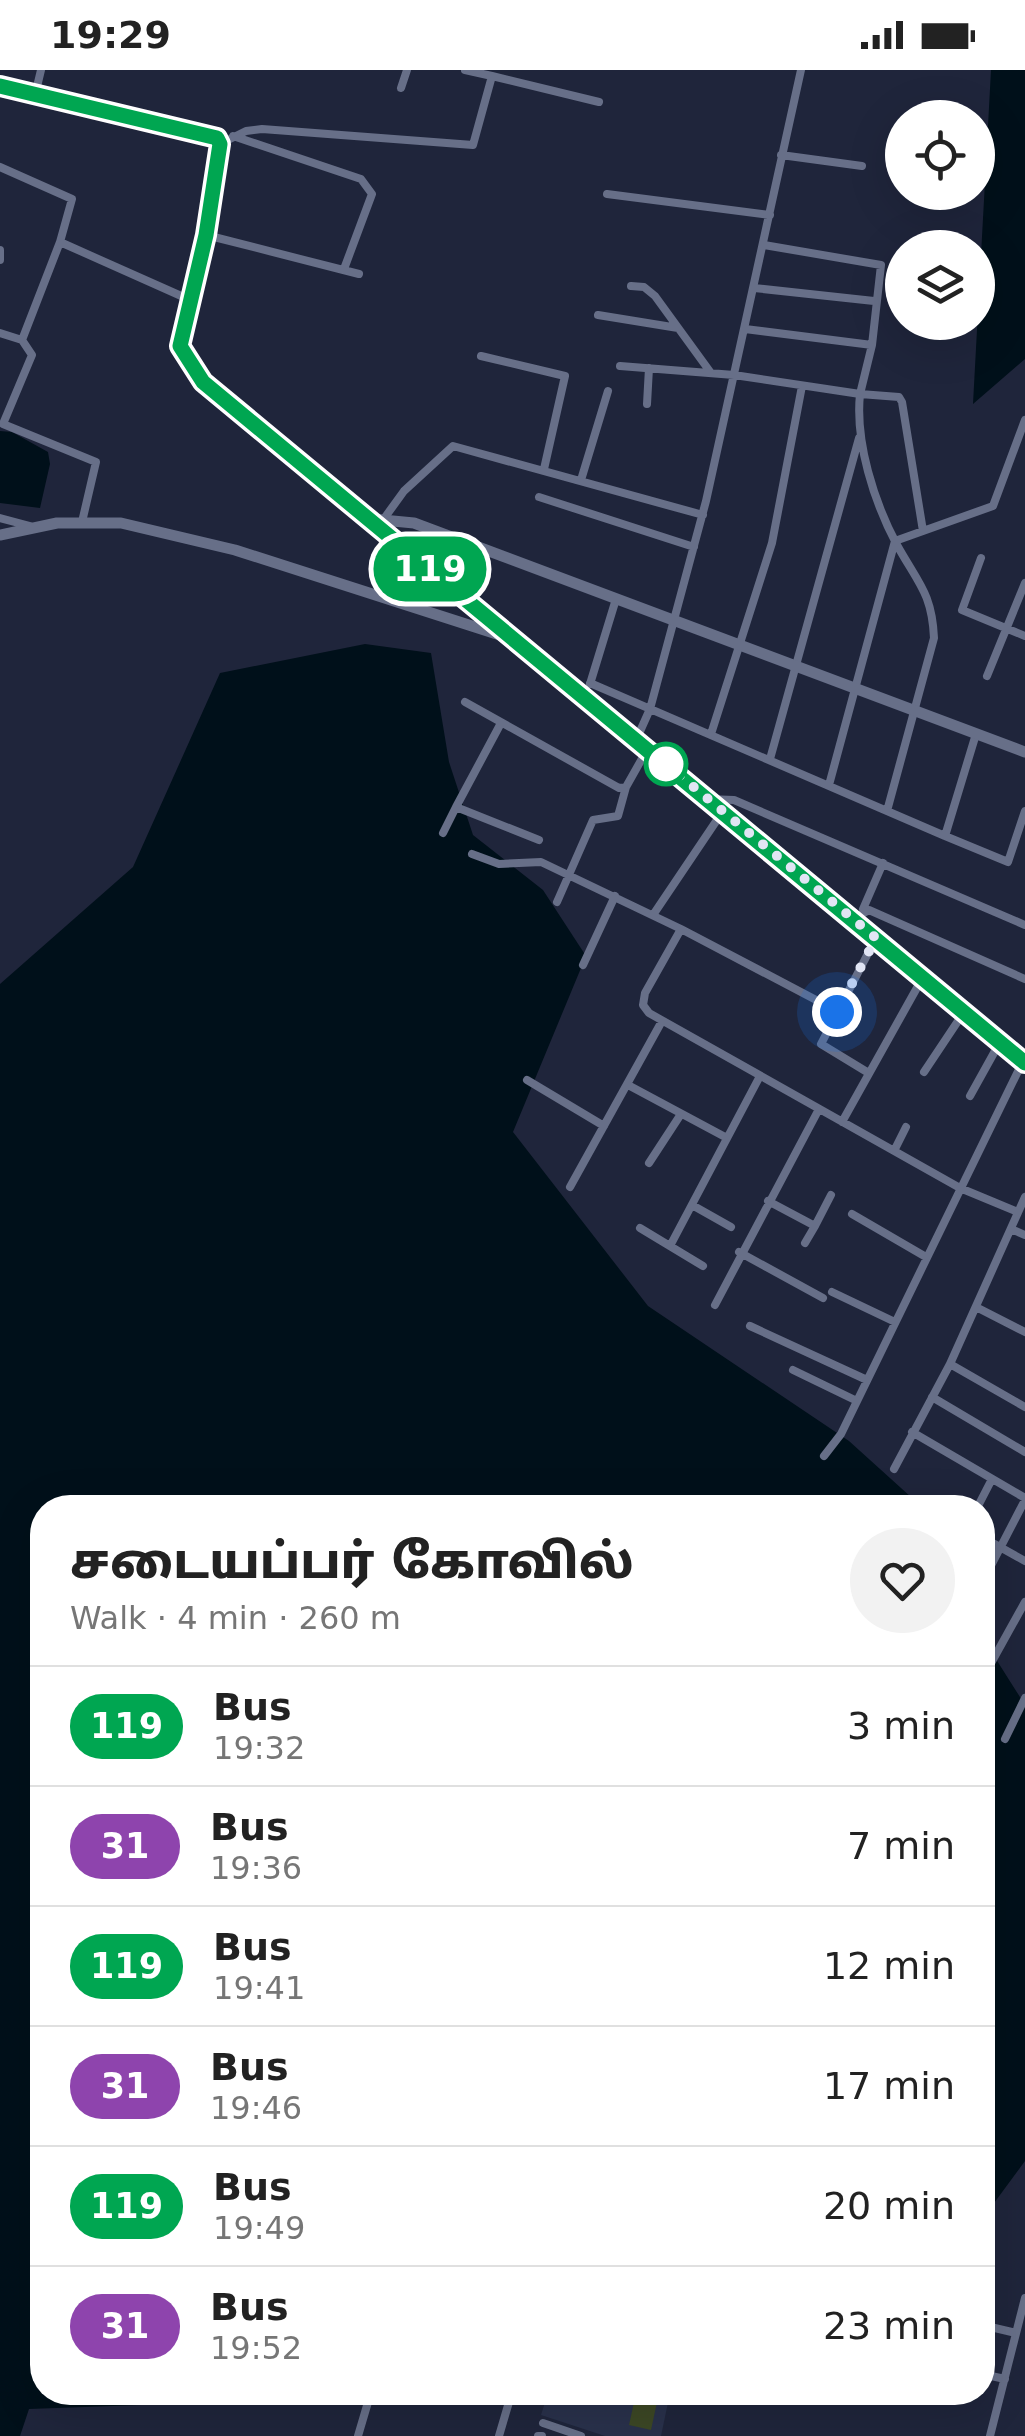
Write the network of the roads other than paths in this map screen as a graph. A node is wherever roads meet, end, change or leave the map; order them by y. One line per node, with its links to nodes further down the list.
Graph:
1 (41, 70): 8 (street)
2 (407, 70): 7 (street)
3 (465, 70): 5 (street)
4 (800, 70): 12 (street)
5 (492, 76): 9 (street); 10 (street)
6 (0, 86): 8 (main road)
7 (401, 88)
8 (35, 95): 11 (main road)
9 (599, 102)
10 (232, 136): 11 (street); 22 (street)
11 (220, 144): 17 (main road)
12 (781, 155): 14 (street); 16 (street)
13 (0, 166): 18 (street)
14 (862, 166)
15 (607, 194): 16 (street)
16 (770, 215): 19 (street)
17 (206, 235): 22 (street); 26 (main road)
18 (60, 242): 26 (street); 32 (street)
19 (764, 245): 25 (street); 27 (street)
20 (0, 250): 21 (street)
21 (0, 260)
22 (344, 269): 23 (street)
23 (359, 274)
24 (631, 286): 29 (street)
25 (754, 288): 27 (street); 30 (street)
26 (188, 299): 50 (main road)
27 (874, 301): 33 (street)
28 (598, 315): 29 (street)
29 (678, 328): 37 (street)
30 (744, 329): 33 (street); 38 (street)
31 (0, 333): 32 (street)
32 (22, 340): 51 (street)
33 (872, 345): 41 (street)
34 (481, 356): 45 (street)
35 (620, 366): 36 (street)
36 (650, 368): 37 (street); 42 (street)
37 (711, 373): 38 (street)
38 (734, 375): 39 (street); 48 (street)
39 (802, 386): 41 (street); 64 (street)
40 (608, 392): 46 (street)
41 (860, 394): 44 (street); 53 (street)
42 (646, 404)
43 (1025, 420): 53 (street)
44 (859, 438): 55 (street); 65 (street)
45 (544, 469): 46 (street); 50 (street)
46 (580, 480): 48 (street)
47 (539, 497): 56 (street)
48 (702, 515): 56 (street)
49 (0, 518): 52 (street)
50 (378, 519): 59 (main road); 63 (main road)
51 (82, 522): 52 (main road); 63 (main road)
52 (34, 527): 54 (main road)
53 (923, 531): 55 (street)
54 (0, 535)
55 (894, 541): 68 (street); 72 (street)
56 (694, 547): 60 (street)
57 (981, 558): 61 (street)
58 (1025, 584): 61 (street)
59 (616, 599): 60 (main road); 67 (street)
60 (674, 620): 64 (main road); 71 (street)
61 (1006, 628): 62 (street); 66 (street)
62 (1025, 636)
63 (510, 638): 69 (main road)
64 (738, 644): 65 (main road); 74 (street)
65 (795, 666): 68 (main road); 80 (street)
66 (987, 676)
67 (590, 683): 69 (street); 71 (street)
68 (856, 689): 72 (main road); 81 (street)
69 (586, 698): 77 (main road)
70 (465, 702): 73 (street)
71 (650, 709): 74 (street); 77 (street)
72 (914, 711): 75 (main road); 87 (street)
73 (502, 723): 82 (street); 84 (street)
74 (711, 734): 80 (street)
75 (976, 734): 79 (main road); 89 (street)
76 (1025, 736): 79 (street)
77 (637, 738): 78 (main road)
78 (648, 748): 82 (street); 83 (main road)
79 (1022, 751)
80 (770, 759): 81 (street)
81 (829, 785): 87 (street)
82 (626, 786): 93 (street)
83 (707, 798): 86 (main road); 92 (street)
84 (456, 807): 88 (street); 90 (street)
85 (1025, 810): 89 (street)
86 (722, 811): 97 (street); 98 (main road)
87 (887, 811): 89 (street)
88 (443, 833)
89 (945, 836)
90 (539, 840)
91 (472, 854): 93 (street)
92 (883, 863): 96 (street); 99 (street)
93 (570, 873): 94 (street); 95 (street)
94 (614, 896): 97 (street); 102 (street)
95 (556, 902)
96 (864, 909): 98 (street); 104 (street)
97 (653, 915): 100 (street)
98 (853, 919): 101 (main road)
99 (1025, 924)
100 (681, 928): 105 (street); 107 (street)
101 (876, 938): 103 (main road); 105 (street)
102 (583, 965)
103 (923, 977): 106 (main road); 110 (street)
104 (1025, 979)
105 (837, 1012): 110 (street)
106 (964, 1012): 108 (main road); 111 (street)
107 (662, 1021): 112 (street); 114 (street)
108 (1000, 1042): 109 (main road); 115 (street)
109 (1024, 1062): 125 (street)
110 (867, 1072): 118 (street)
111 (924, 1072)
112 (760, 1076): 116 (street); 121 (street)
113 (527, 1080): 119 (street)
114 (628, 1085): 117 (street); 119 (street)
115 (970, 1096)
116 (819, 1109): 118 (street); 128 (street)
117 (681, 1114): 121 (street); 123 (street)
118 (842, 1122): 122 (street)
119 (604, 1126): 124 (street)
120 (906, 1127): 122 (street)
121 (727, 1138): 129 (street)
122 (894, 1151): 125 (street)
123 (649, 1163)
124 (570, 1188)
125 (960, 1188): 130 (street); 140 (street)
126 (831, 1195): 132 (street)
127 (1025, 1197): 130 (street)
128 (768, 1201): 132 (street); 139 (street)
129 (692, 1205): 133 (street); 138 (street)
130 (1018, 1212): 135 (street)
131 (852, 1214): 140 (street)
132 (814, 1226): 137 (street)
133 (732, 1227)
134 (640, 1228): 138 (street)
135 (1011, 1229): 136 (street); 143 (street)
136 (1025, 1236)
137 (805, 1243)
138 (670, 1246): 141 (street)
139 (739, 1252): 142 (street); 144 (street)
140 (926, 1257): 144 (street)
141 (703, 1266)
142 (715, 1305)
143 (976, 1307): 146 (street); 147 (street)
144 (895, 1322): 149 (street)
145 (750, 1326): 149 (street)
146 (1025, 1332)
147 (950, 1364): 150 (street); 152 (street)
148 (793, 1370): 151 (street)
149 (867, 1380): 151 (street)
150 (932, 1397): 153 (street); 154 (street)
151 (856, 1401): 155 (street)
152 (1025, 1407)
153 (912, 1432): 156 (street); 157 (street)
154 (1025, 1452)
155 (824, 1456)
156 (894, 1469)
157 (992, 1479): 158 (street); 159 (street)
158 (984, 1495)
159 (1025, 1498): 161 (street)
160 (995, 1544): 161 (street)
161 (1000, 1547): 162 (street); 163 (street)
162 (995, 1557)
163 (1025, 1560)
164 (1025, 1602): 165 (street)
165 (995, 1656)
166 (1025, 1698): 167 (street)
167 (1005, 1739)
168 (1025, 2298): 170 (street)
169 (995, 2328): 170 (street)
170 (1016, 2333): 172 (street)
171 (995, 2377): 172 (street)
172 (1004, 2379): 179 (street)
173 (367, 2405): 176 (street)
174 (509, 2405): 177 (street)
175 (543, 2423): 178 (street)
176 (358, 2436)
177 (499, 2436)
178 (580, 2436)
179 (992, 2436)

